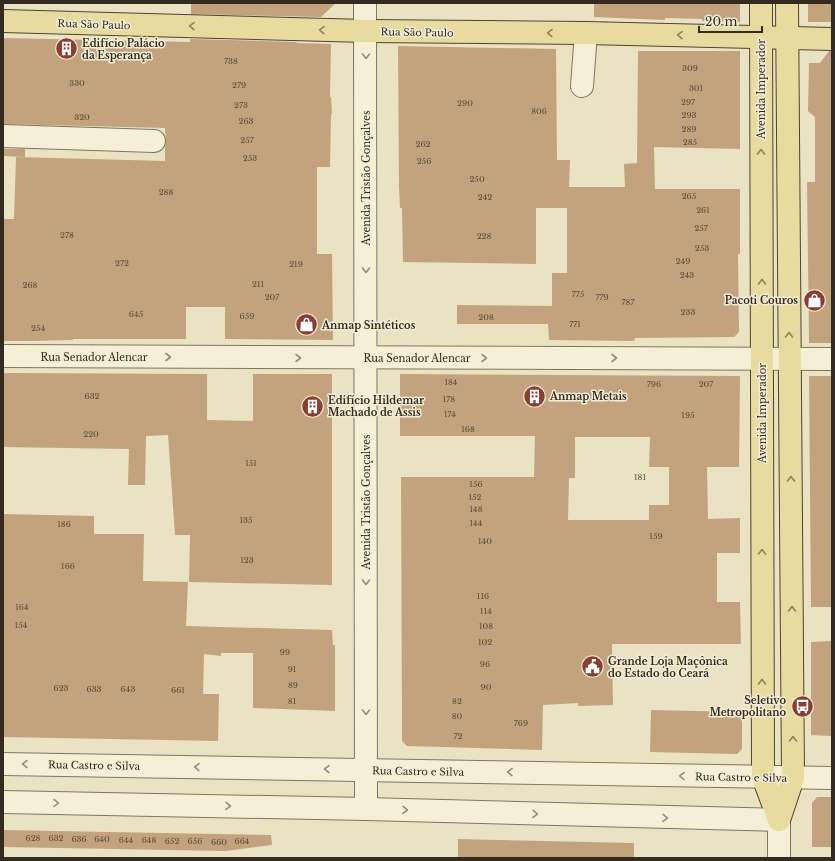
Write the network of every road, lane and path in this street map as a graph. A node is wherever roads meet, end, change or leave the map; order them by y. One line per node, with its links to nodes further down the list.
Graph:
1 (365, 3): 5 (street, Avenida Tristão Gonçalves)
2 (761, 3): 7 (main road, Avenida Imperador)
3 (787, 3): 8 (main road, Avenida Imperador)
4 (3, 21): 5 (main road, Rua São Paulo, one-way to 4)
5 (366, 31): 6 (main road, Rua São Paulo, one-way to 5); 14 (street, Avenida Tristão Gonçalves, one-way to 14)
6 (586, 33): 7 (main road, Rua São Paulo, one-way to 6); 10 (street)
7 (761, 37): 8 (main road, Rua São Paulo); 15 (main road, Avenida Imperador, one-way to 7)
8 (787, 38): 9 (main road, Rua São Paulo); 16 (main road, Avenida Imperador, one-way to 8)
9 (832, 39)
10 (582, 86)
11 (3, 136): 12 (street)
12 (154, 141)
13 (3, 356): 14 (street, Rua Senador Alencar, one-way to 14)
14 (366, 358): 15 (street, Rua Senador Alencar, one-way to 15); 19 (street, Avenida Tristão Gonçalves, one-way to 19)
15 (762, 358): 16 (street, Rua Senador Alencar); 20 (main road, Avenida Imperador, one-way to 15)
16 (789, 359): 17 (street, Rua Senador Alencar); 21 (main road, Avenida Imperador, one-way to 16)
17 (832, 359)
18 (3, 764): 19 (street, Rua Castro e Silva, one-way to 18)
19 (366, 770): 20 (street, Rua Castro e Silva, one-way to 19); 24 (street, Avenida Tristão Gonçalves)
20 (763, 777): 21 (street, Rua Castro e Silva); 25 (main road, Avenida Imperador)
21 (793, 778): 22 (street, Rua Castro e Silva); 25 (main road, Avenida Imperador)
22 (832, 778)
23 (3, 802): 24 (street, one-way to 24)
24 (366, 809): 25 (street, one-way to 25)
25 (779, 820): 26 (street, Avenida Imperador)
26 (779, 858)

